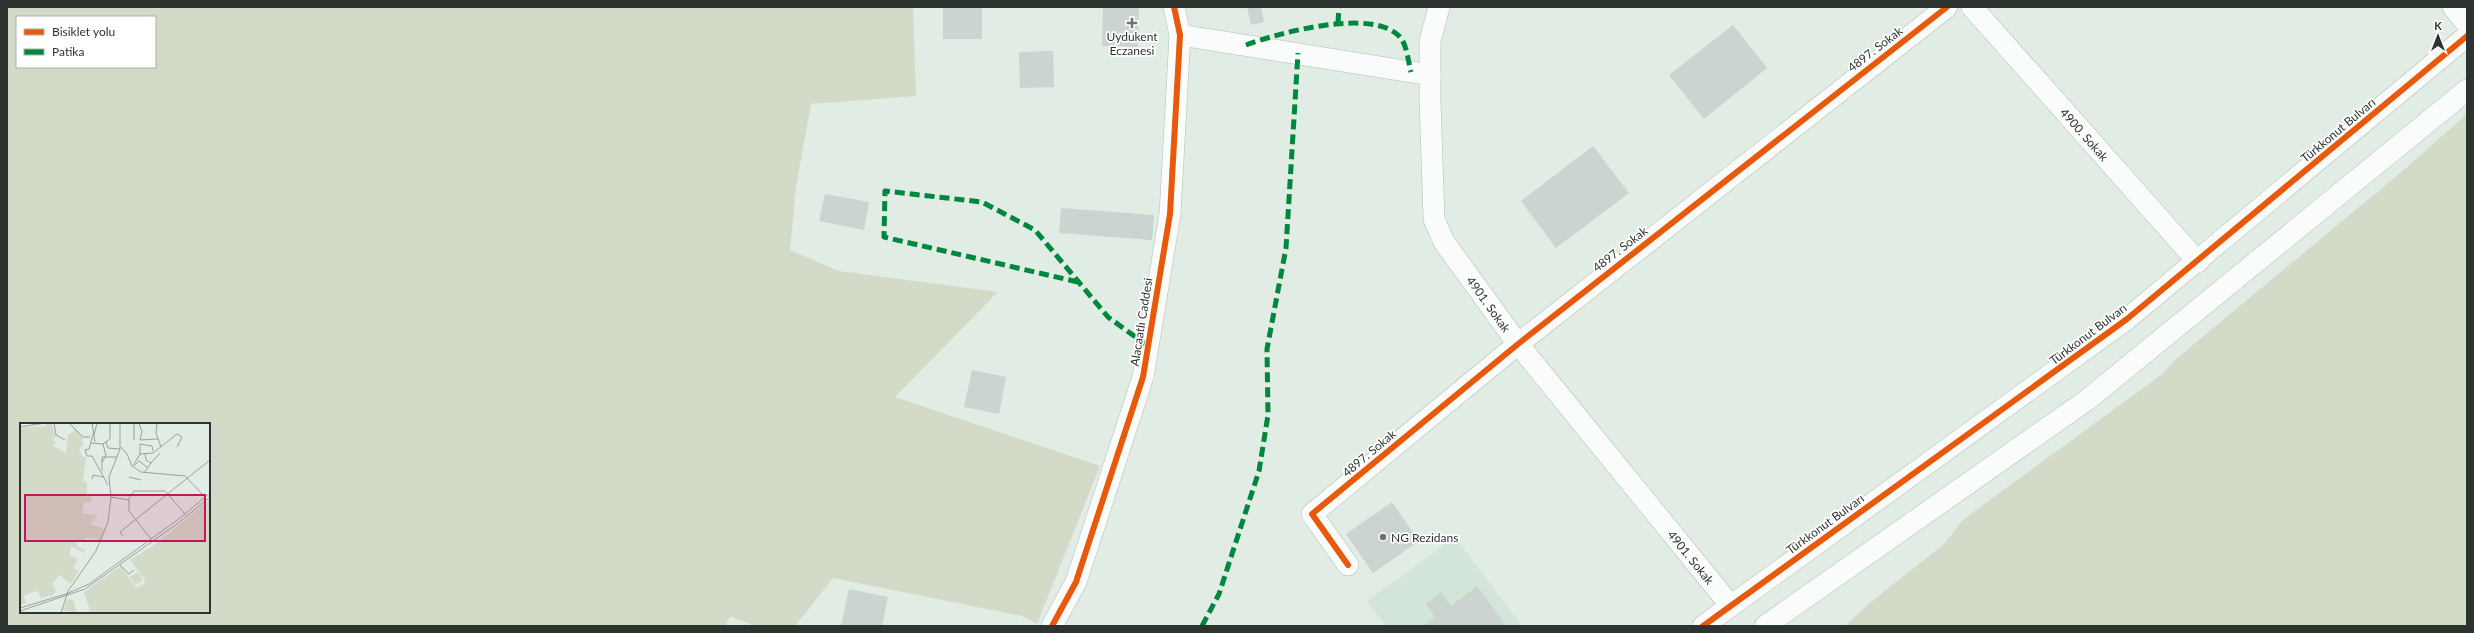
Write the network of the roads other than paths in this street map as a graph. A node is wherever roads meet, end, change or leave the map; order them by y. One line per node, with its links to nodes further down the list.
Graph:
1 (1174, 7): 7 (street, Alacaatlı Caddesi)
2 (1439, 7): 9 (street, 4901. Sokak)
3 (1947, 7): 12 (street, 4897. Sokak)
4 (1972, 7): 11 (street, 4900. Sokak)
5 (2453, 7): 6 (street)
6 (2467, 24)
7 (1180, 35): 9 (street); 15 (street, Alacaatlı Caddesi)
8 (2467, 36): 11 (street, Türkkonut Bulvarı)
9 (1430, 75): 12 (street, 4901. Sokak)
10 (2467, 90): 17 (street)
11 (2198, 262): 14 (street, Türkkonut Bulvarı)
12 (1518, 344): 13 (street, 4897. Sokak); 14 (street, 4901. Sokak)
13 (1348, 565)
14 (1731, 606): 16 (street, Türkkonut Bulvarı)
15 (1052, 626)
16 (1703, 626)
17 (1765, 626)

